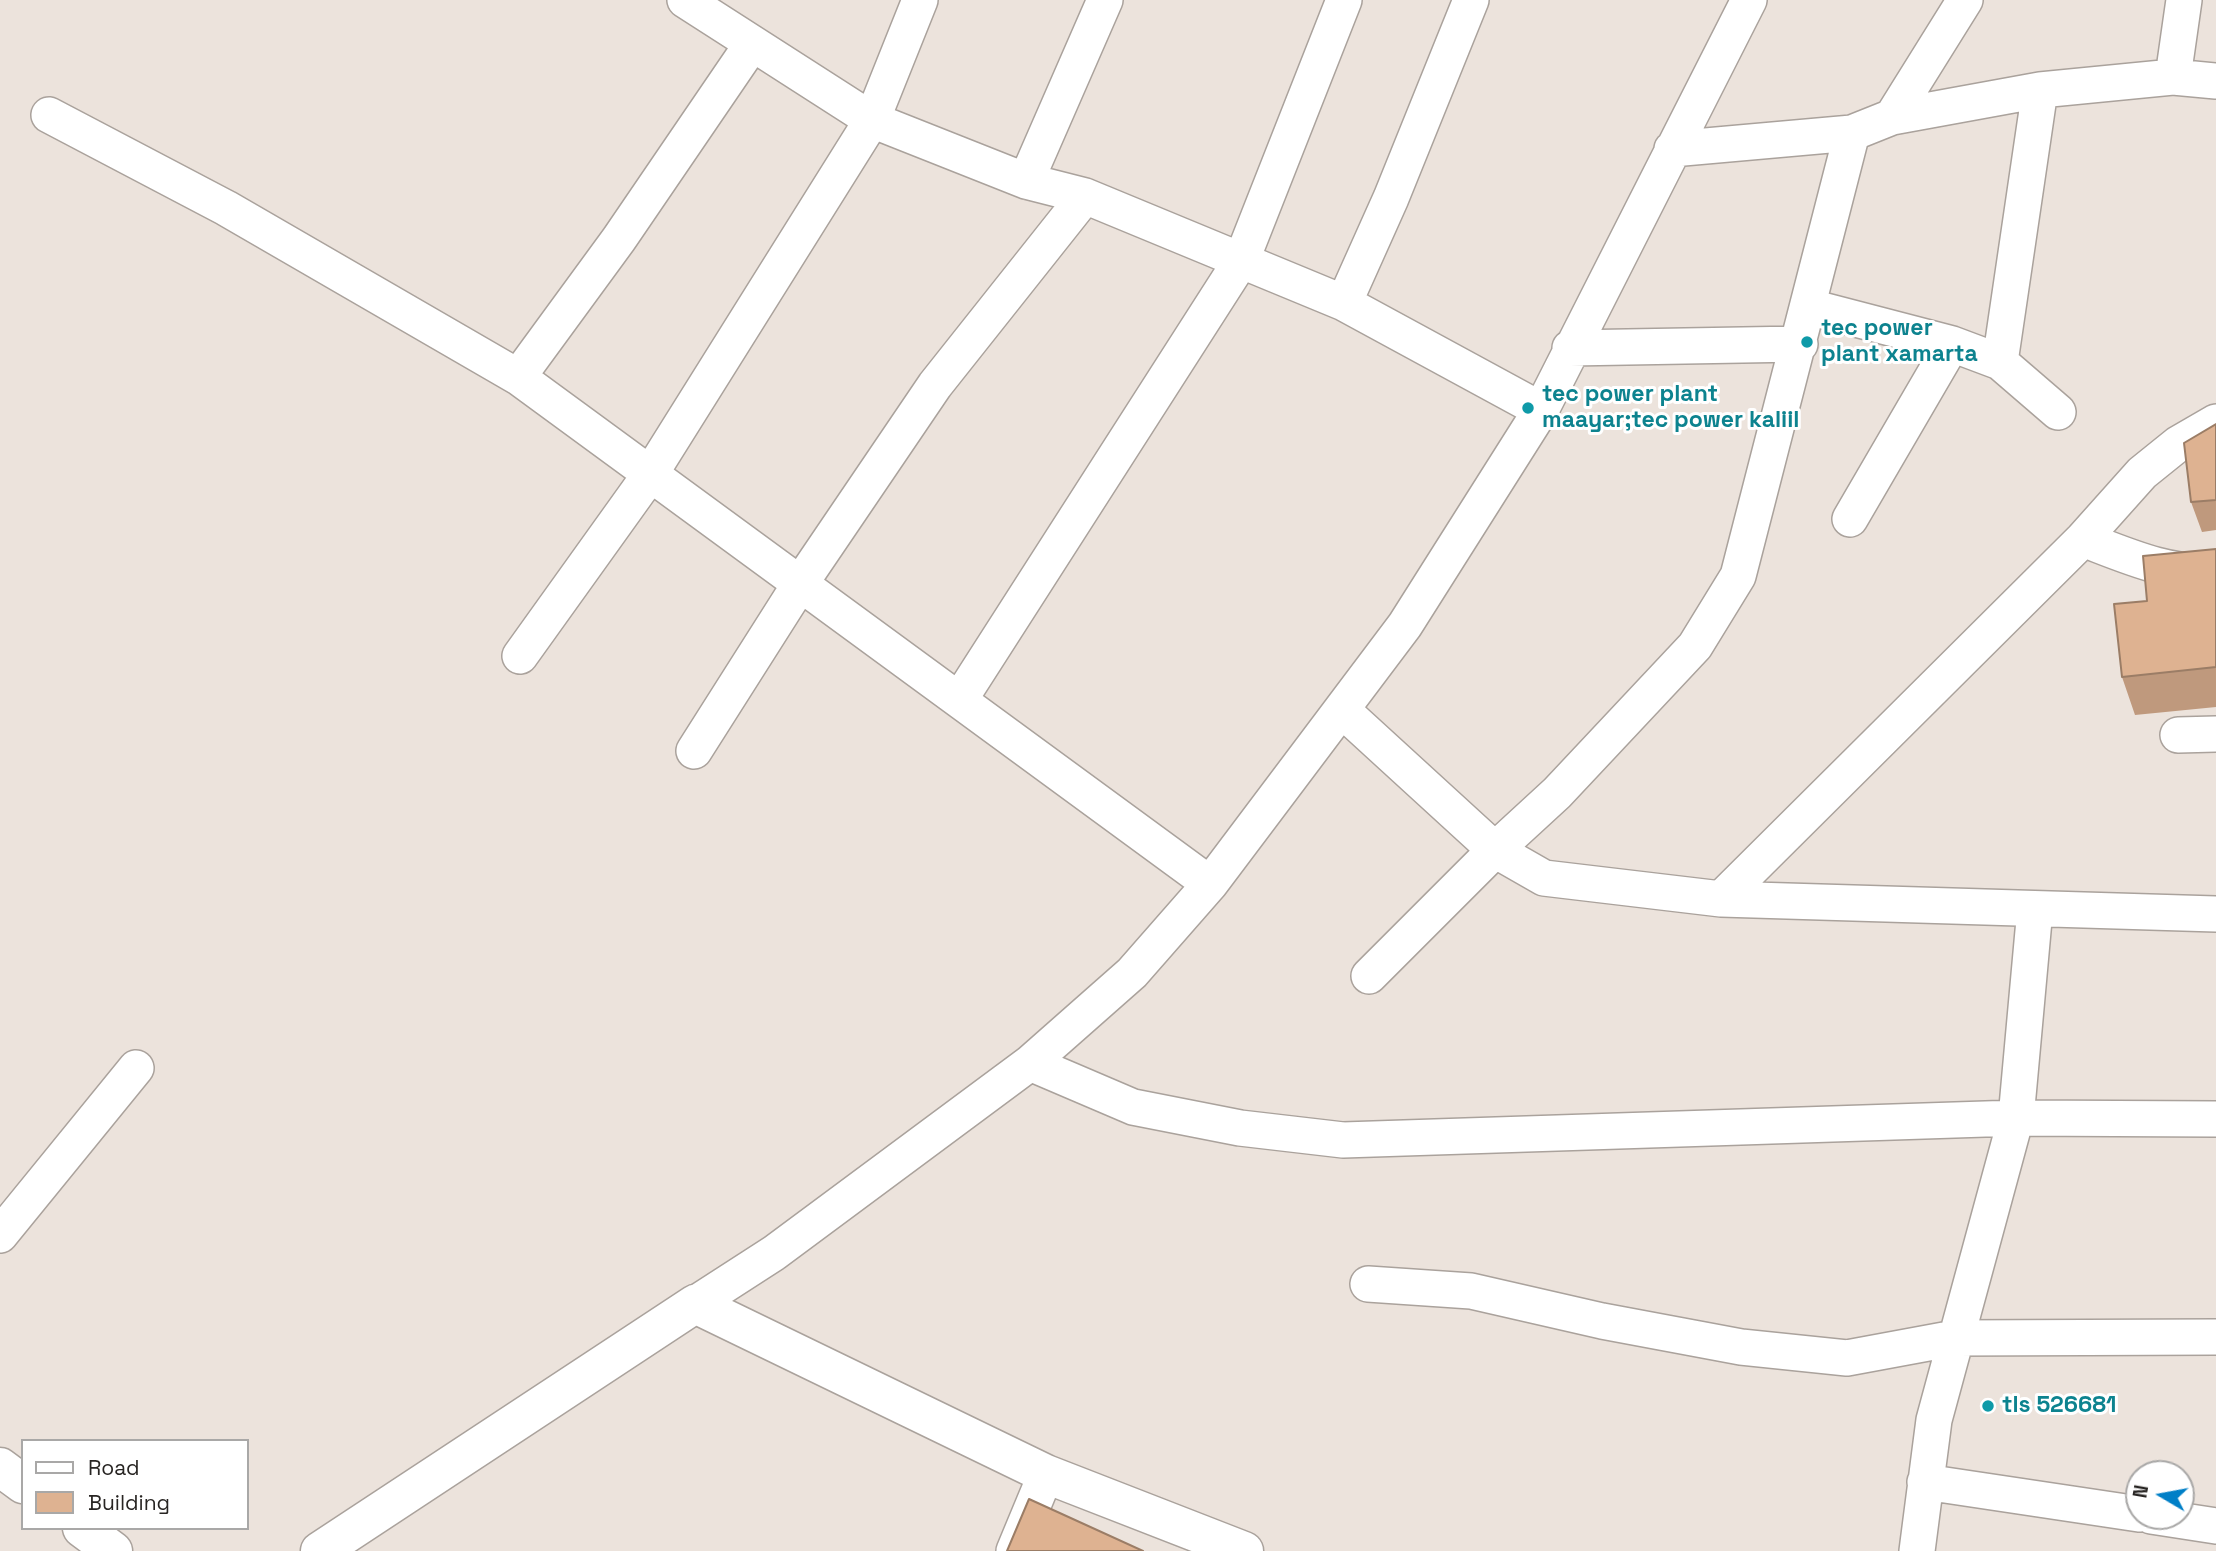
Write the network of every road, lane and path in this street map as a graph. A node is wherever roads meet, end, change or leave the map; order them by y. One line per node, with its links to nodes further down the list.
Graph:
1 (920, 0): 15 (street)
2 (1105, 0): 18 (street)
3 (1344, 0): 20 (street)
4 (1471, 0): 21 (street)
5 (1749, 0): 17 (street)
6 (1965, 0): 14 (street)
7 (2184, 0): 10 (street)
8 (697, 3): 9 (street)
9 (751, 44): 15 (street); 27 (street)
10 (2173, 77): 11 (street); 12 (street)
11 (2216, 81)
12 (2040, 90): 14 (street); 26 (street)
13 (49, 115): 27 (street)
14 (1892, 117): 16 (street)
15 (872, 120): 18 (street); 31 (street)
16 (1852, 133): 17 (street); 22 (street)
17 (1672, 149): 25 (street)
18 (1027, 181): 19 (street)
19 (1085, 197): 20 (street); 35 (street)
20 (1242, 260): 21 (street); 37 (street)
21 (1344, 303): 28 (street)
22 (1810, 307): 23 (street); 24 (street)
23 (1800, 344): 25 (street); 42 (street)
24 (1952, 344): 26 (street); 32 (street)
25 (1570, 348): 28 (street)
26 (2000, 362): 29 (street)
27 (518, 377): 31 (street)
28 (1541, 410): 38 (street)
29 (2058, 412)
30 (2216, 422): 33 (street)
31 (649, 476): 35 (street); 36 (street)
32 (1850, 519)
33 (2083, 539): 34 (street); 44 (street)
34 (2216, 571)
35 (800, 584): 37 (street); 41 (street)
36 (520, 656)
37 (960, 699): 43 (street)
38 (1342, 710): 42 (street); 43 (street)
39 (2216, 734): 40 (street)
40 (2178, 735)
41 (694, 751)
42 (1495, 850): 44 (street); 47 (street)
43 (1210, 884): 48 (street)
44 (1721, 899): 45 (street)
45 (2035, 909): 46 (street); 50 (street)
46 (2216, 914)
47 (1369, 976)
48 (1030, 1063): 50 (street); 54 (street)
49 (136, 1068): 52 (street)
50 (2016, 1118): 51 (street); 56 (street)
51 (2216, 1119)
52 (0, 1235)
53 (1368, 1284): 56 (street)
54 (695, 1304): 58 (main road); 67 (main road)
55 (2216, 1337): 56 (street)
56 (1955, 1338): 59 (street)
57 (0, 1467): 60 (main road)
58 (1046, 1474): 68 (street); 69 (main road)
59 (1925, 1482): 61 (street); 65 (street)
60 (21, 1483)
61 (2125, 1512)
62 (2195, 1523): 63 (street)
63 (2216, 1526)
64 (85, 1530): 66 (main road)
65 (1918, 1545)
66 (113, 1551)
67 (320, 1551)
68 (1014, 1551)
69 (1244, 1551)

